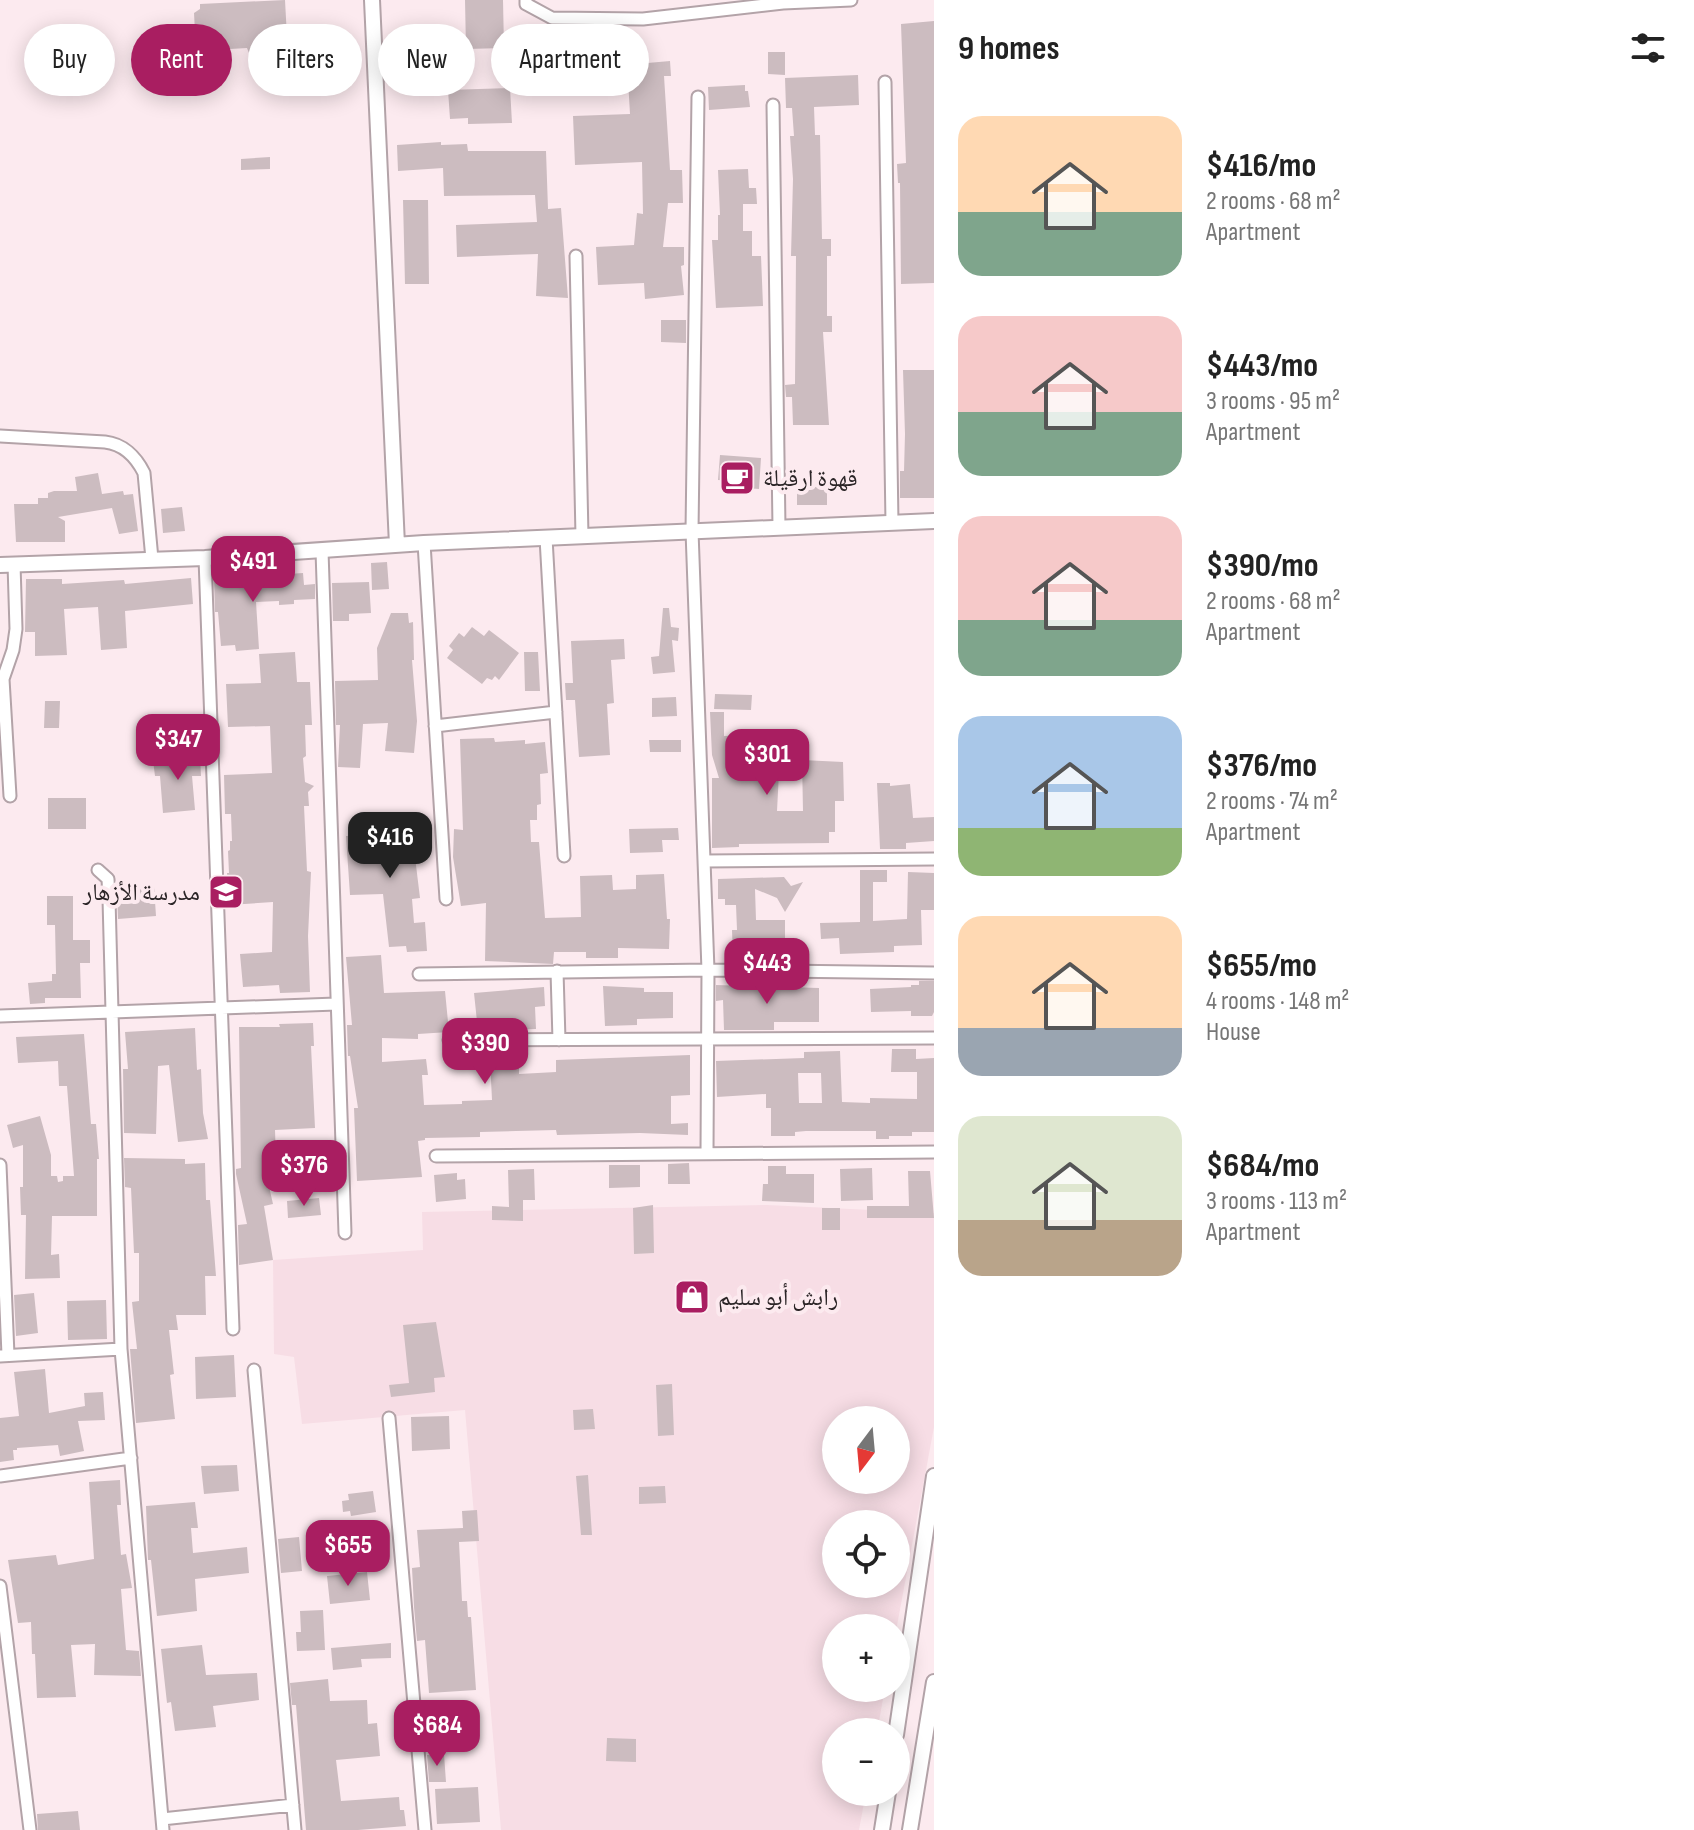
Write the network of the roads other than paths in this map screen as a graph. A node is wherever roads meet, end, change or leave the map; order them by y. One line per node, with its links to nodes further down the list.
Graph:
1 (372, 0): 16 (street)
2 (526, 0): 3 (street)
3 (851, 0)
4 (885, 82): 10 (street)
5 (698, 97): 12 (street)
6 (773, 105): 11 (street)
7 (576, 256): 13 (street)
8 (0, 436): 19 (street)
9 (934, 521): 10 (street)
10 (892, 523): 11 (street)
11 (779, 528): 12 (street)
12 (692, 531): 13 (street); 26 (street)
13 (582, 536): 14 (street)
14 (546, 538): 15 (street); 21 (street)
15 (424, 543): 16 (street); 22 (street)
16 (397, 545): 17 (street)
17 (322, 551): 18 (street); 33 (street)
18 (205, 558): 19 (street); 34 (street)
19 (152, 559): 20 (street)
20 (7, 565): 23 (street)
21 (556, 712): 22 (street); 24 (street)
22 (435, 726): 28 (street)
23 (10, 796)
24 (564, 856)
25 (934, 859): 26 (street)
26 (705, 861): 29 (street)
27 (98, 870): 35 (street)
28 (446, 899)
29 (708, 970): 30 (street); 31 (street); 40 (street)
30 (557, 971): 32 (street); 39 (street)
31 (934, 973)
32 (419, 974)
33 (336, 1004): 34 (street); 45 (street)
34 (221, 1009): 35 (street); 46 (street)
35 (112, 1012): 36 (street); 47 (street)
36 (0, 1016)
37 (934, 1038): 40 (street)
38 (449, 1040): 39 (street)
39 (559, 1040): 40 (street)
40 (708, 1040): 41 (street)
41 (707, 1152): 42 (street); 43 (street)
42 (934, 1152)
43 (436, 1156)
44 (0, 1165): 48 (street)
45 (345, 1233)
46 (233, 1329)
47 (121, 1349): 48 (street); 51 (street)
48 (4, 1356)
49 (254, 1370): 57 (street)
50 (389, 1418): 62 (street)
51 (131, 1458): 52 (street); 59 (street)
52 (0, 1476)
53 (934, 1476): 56 (street)
54 (0, 1586): 60 (street)
55 (934, 1682): 64 (street)
56 (898, 1718)
57 (293, 1805): 59 (street); 61 (street)
58 (886, 1806): 63 (street)
59 (163, 1825)
60 (30, 1830)
61 (295, 1830)
62 (425, 1830)
63 (882, 1830)
64 (910, 1830)

